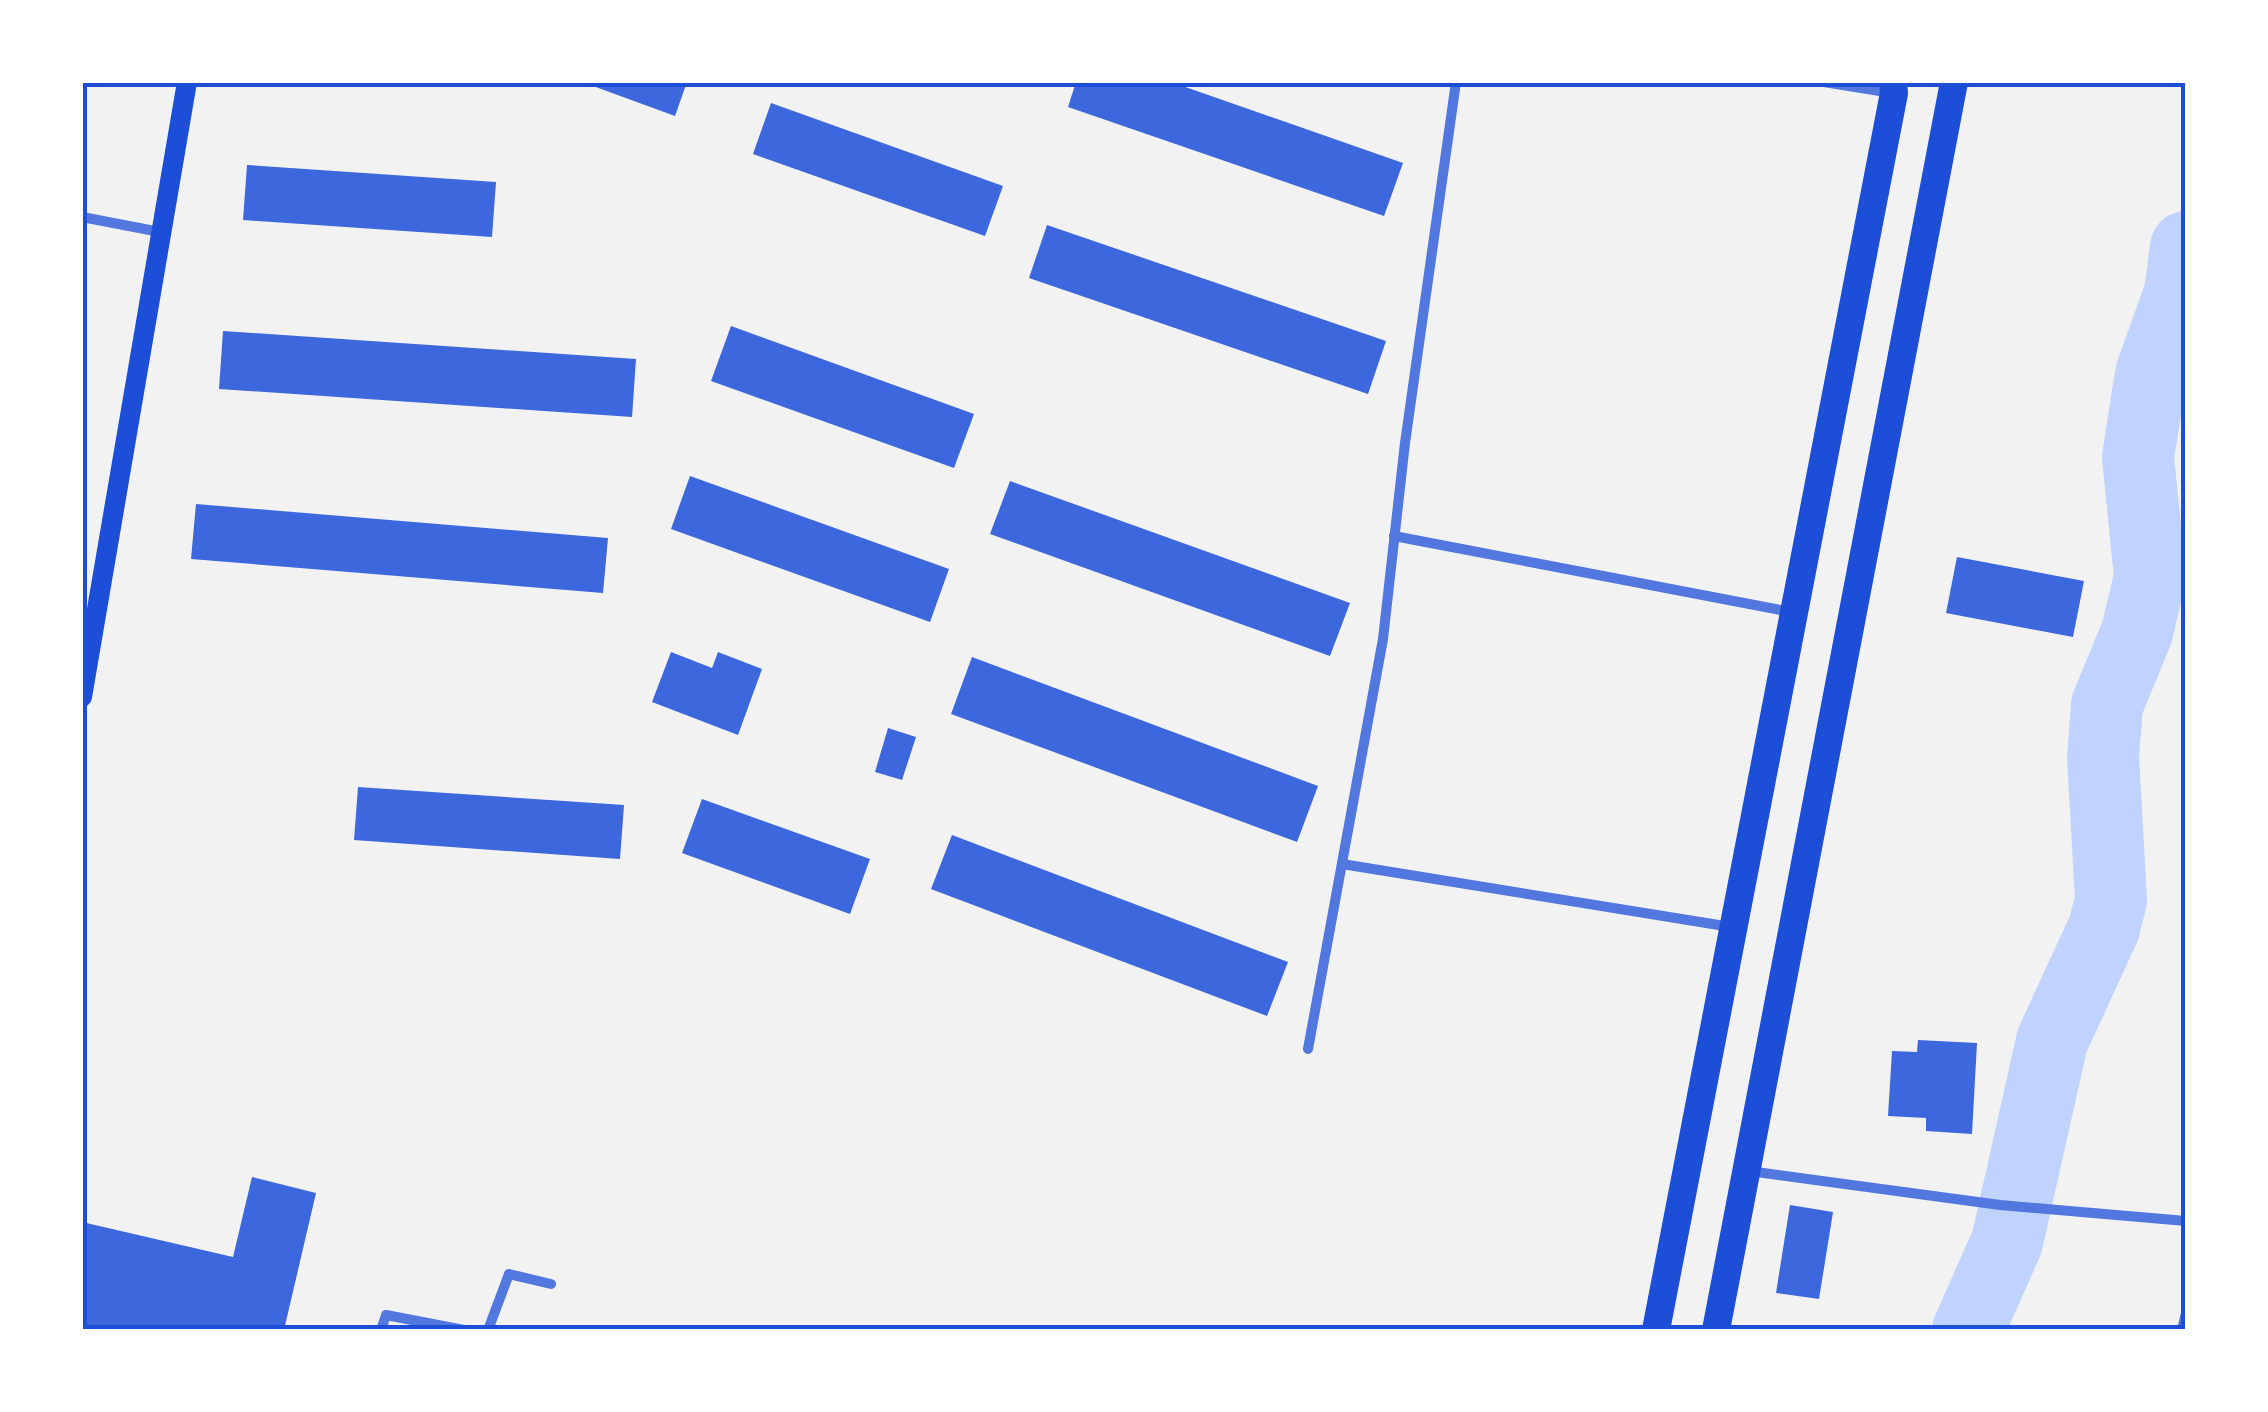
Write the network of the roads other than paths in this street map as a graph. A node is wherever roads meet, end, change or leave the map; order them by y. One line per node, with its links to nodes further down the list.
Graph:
1 (187, 82): 7 (main road)
2 (1456, 82): 8 (street)
3 (1824, 82): 5 (street)
4 (1954, 82): 14 (highway)
5 (1893, 88): 9 (highway)
6 (82, 217): 7 (street)
7 (162, 233): 10 (main road)
8 (1394, 536): 9 (street); 11 (street)
9 (1794, 613): 12 (highway)
10 (82, 697)
11 (1342, 864): 12 (street); 13 (street)
12 (1733, 928): 21 (highway)
13 (1308, 1050)
14 (1746, 1171): 15 (street); 22 (highway)
15 (2186, 1220)
16 (551, 1284): 20 (street)
17 (2186, 1313): 23 (street)
18 (381, 1330): 19 (street)
19 (464, 1330)
20 (488, 1330)
21 (1656, 1330)
22 (1716, 1330)
23 (2182, 1330)

